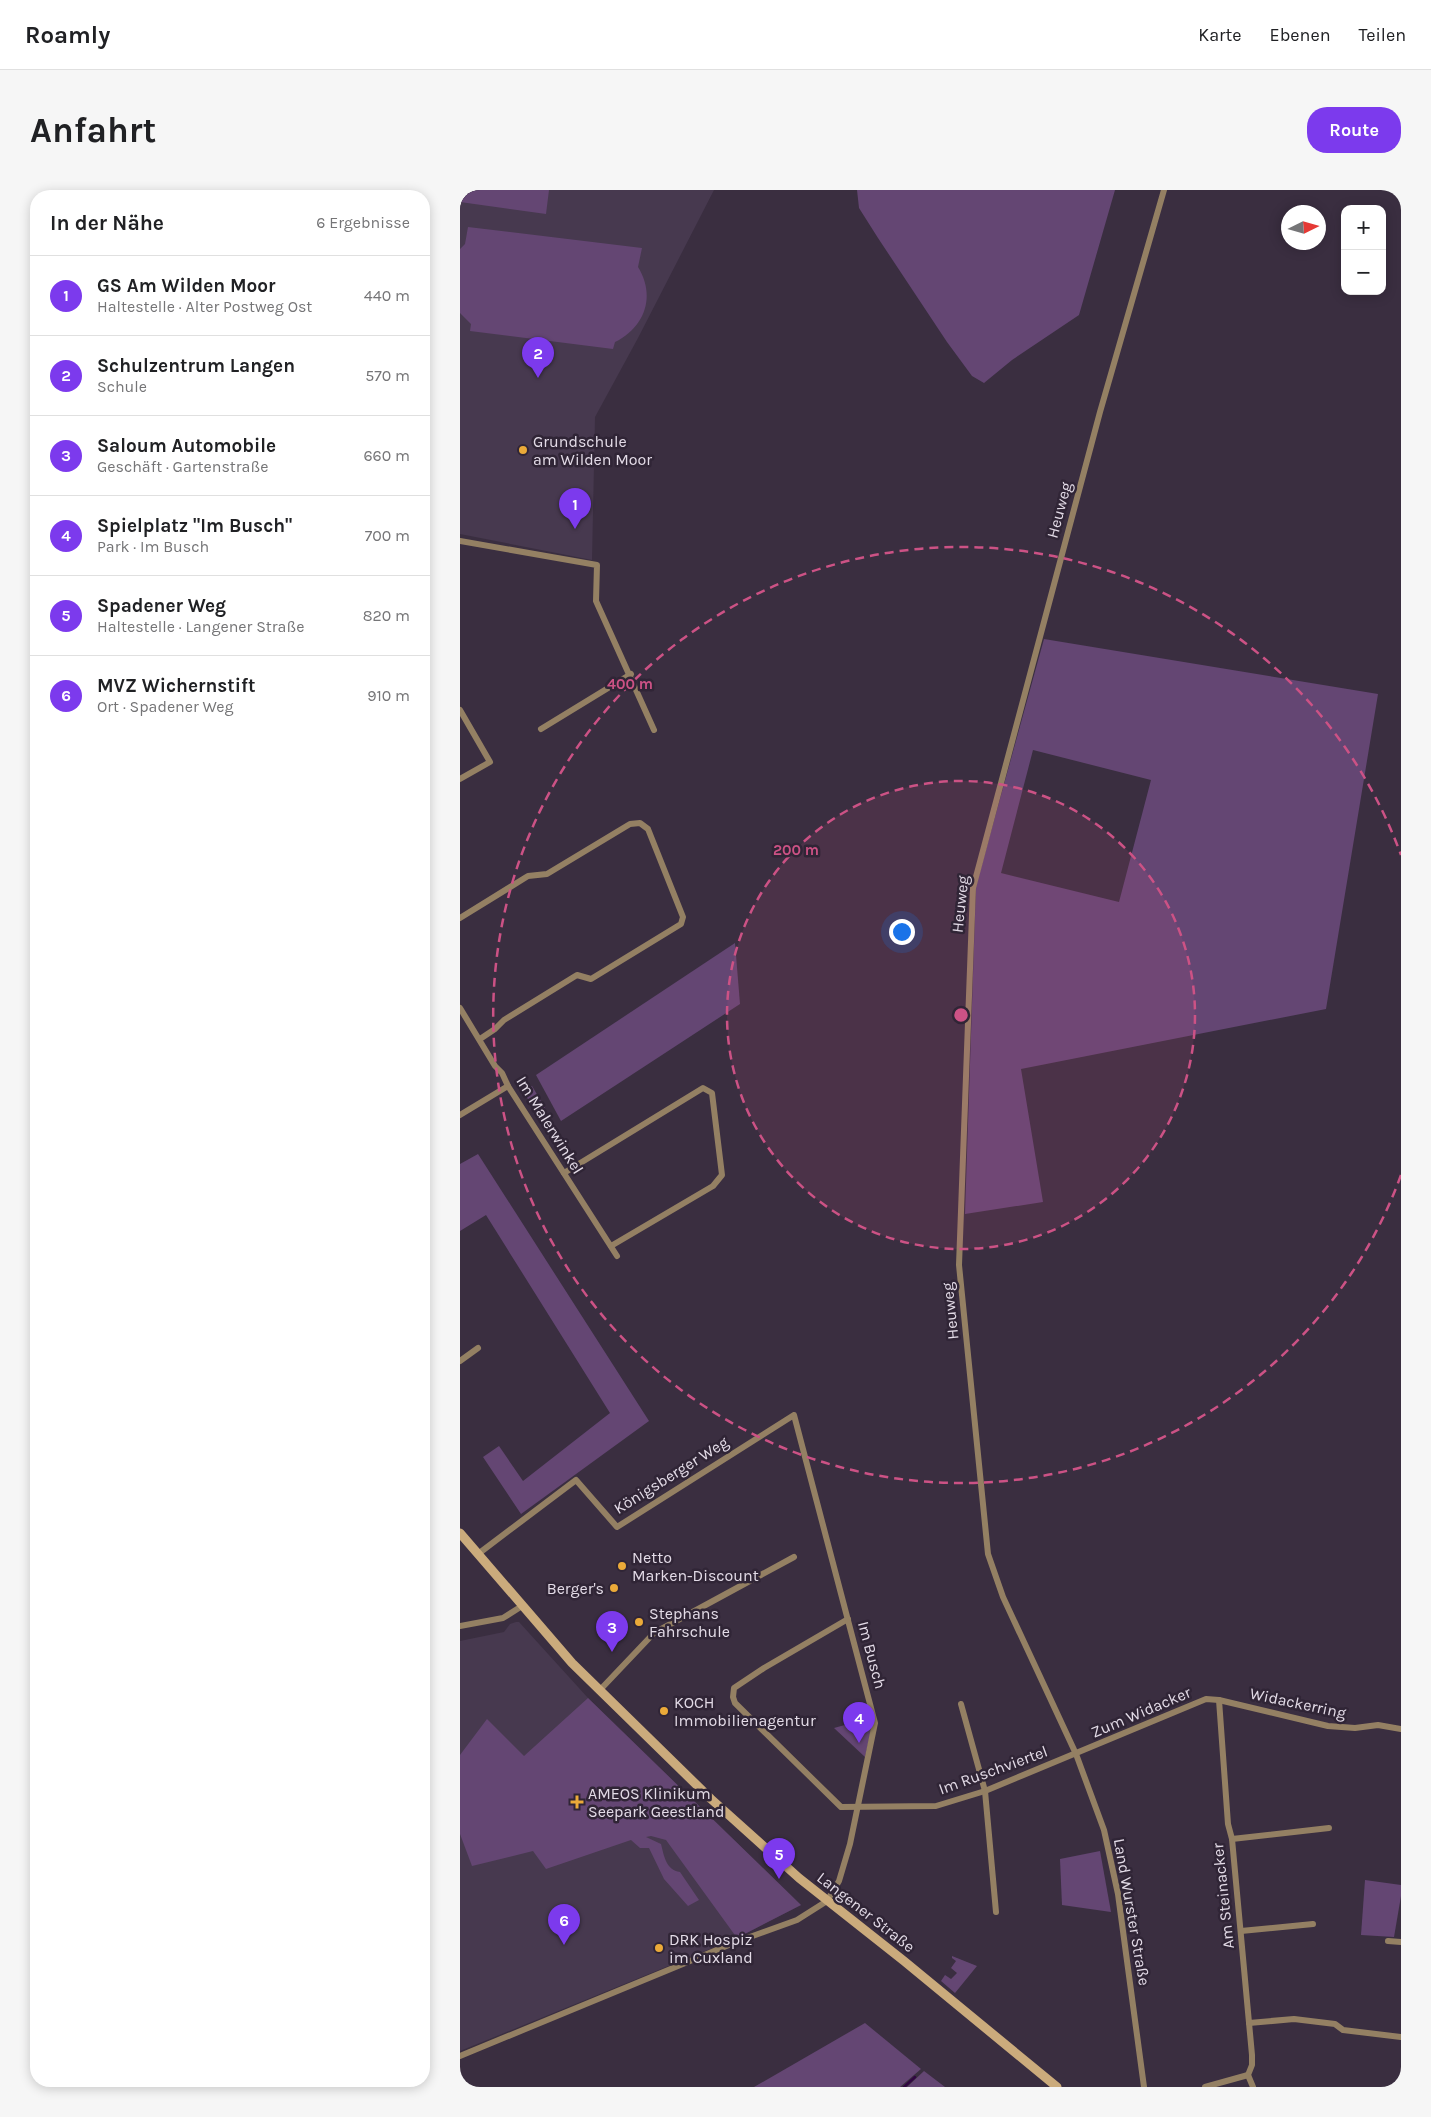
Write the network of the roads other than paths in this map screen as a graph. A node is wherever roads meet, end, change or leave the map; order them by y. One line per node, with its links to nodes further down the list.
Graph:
1 (1164, 190): 25 (street, Heuweg)
2 (460, 541): 3 (street)
3 (631, 674): 5 (street); 6 (street)
4 (460, 710): 7 (street)
5 (541, 729)
6 (654, 730)
7 (460, 779)
8 (460, 918): 10 (street)
9 (460, 1008): 10 (street, Im Malerwinkel)
10 (480, 1039): 11 (street, Im Malerwinkel)
11 (508, 1086): 12 (street); 13 (street, Im Malerwinkel)
12 (460, 1115)
13 (564, 1173): 14 (street, Im Malerwinkel); 14 (street)
14 (611, 1246): 15 (street, Im Malerwinkel)
15 (617, 1256)
16 (478, 1348): 17 (street)
17 (460, 1361)
18 (794, 1415): 20 (street, Königsberger Weg); 23 (street, Im Busch)
19 (460, 1533): 20 (main road, Langener Straße)
20 (478, 1554): 22 (main road, Langener Straße)
21 (794, 1557): 26 (street)
22 (522, 1606): 24 (street); 26 (main road, Langener Straße)
23 (848, 1619): 32 (street, Im Busch); 32 (street, Im Ruschviertel)
24 (460, 1626)
25 (1023, 1638): 30 (street, Land Wurster Straße)
26 (599, 1690): 35 (main road, Langener Straße)
27 (1219, 1700): 29 (street, Widackerring); 30 (street, Zum Widacker); 34 (street, Am Steinacker)
28 (961, 1704): 31 (street)
29 (1401, 1730)
30 (1076, 1754): 31 (street, Im Ruschviertel); 46 (street, Land Wurster Straße)
31 (985, 1791): 32 (street, Im Ruschviertel); 36 (street)
32 (859, 1806): 35 (street, Im Busch)
33 (1329, 1828): 34 (street)
34 (1232, 1839): 38 (street, Am Steinacker)
35 (827, 1901): 43 (street); 45 (main road, Langener Straße)
36 (996, 1912)
37 (1313, 1924): 38 (street)
38 (1241, 1931): 41 (street, Am Steinacker)
39 (1388, 1941): 40 (street)
40 (1401, 1942)
41 (1249, 2023): 42 (street); 44 (street, Am Steinacker)
42 (1401, 2037)
43 (460, 2056)
44 (1248, 2075): 47 (street); 48 (street, Am Steinacker)
45 (1057, 2087)
46 (1144, 2087)
47 (1205, 2087)
48 (1253, 2087)

